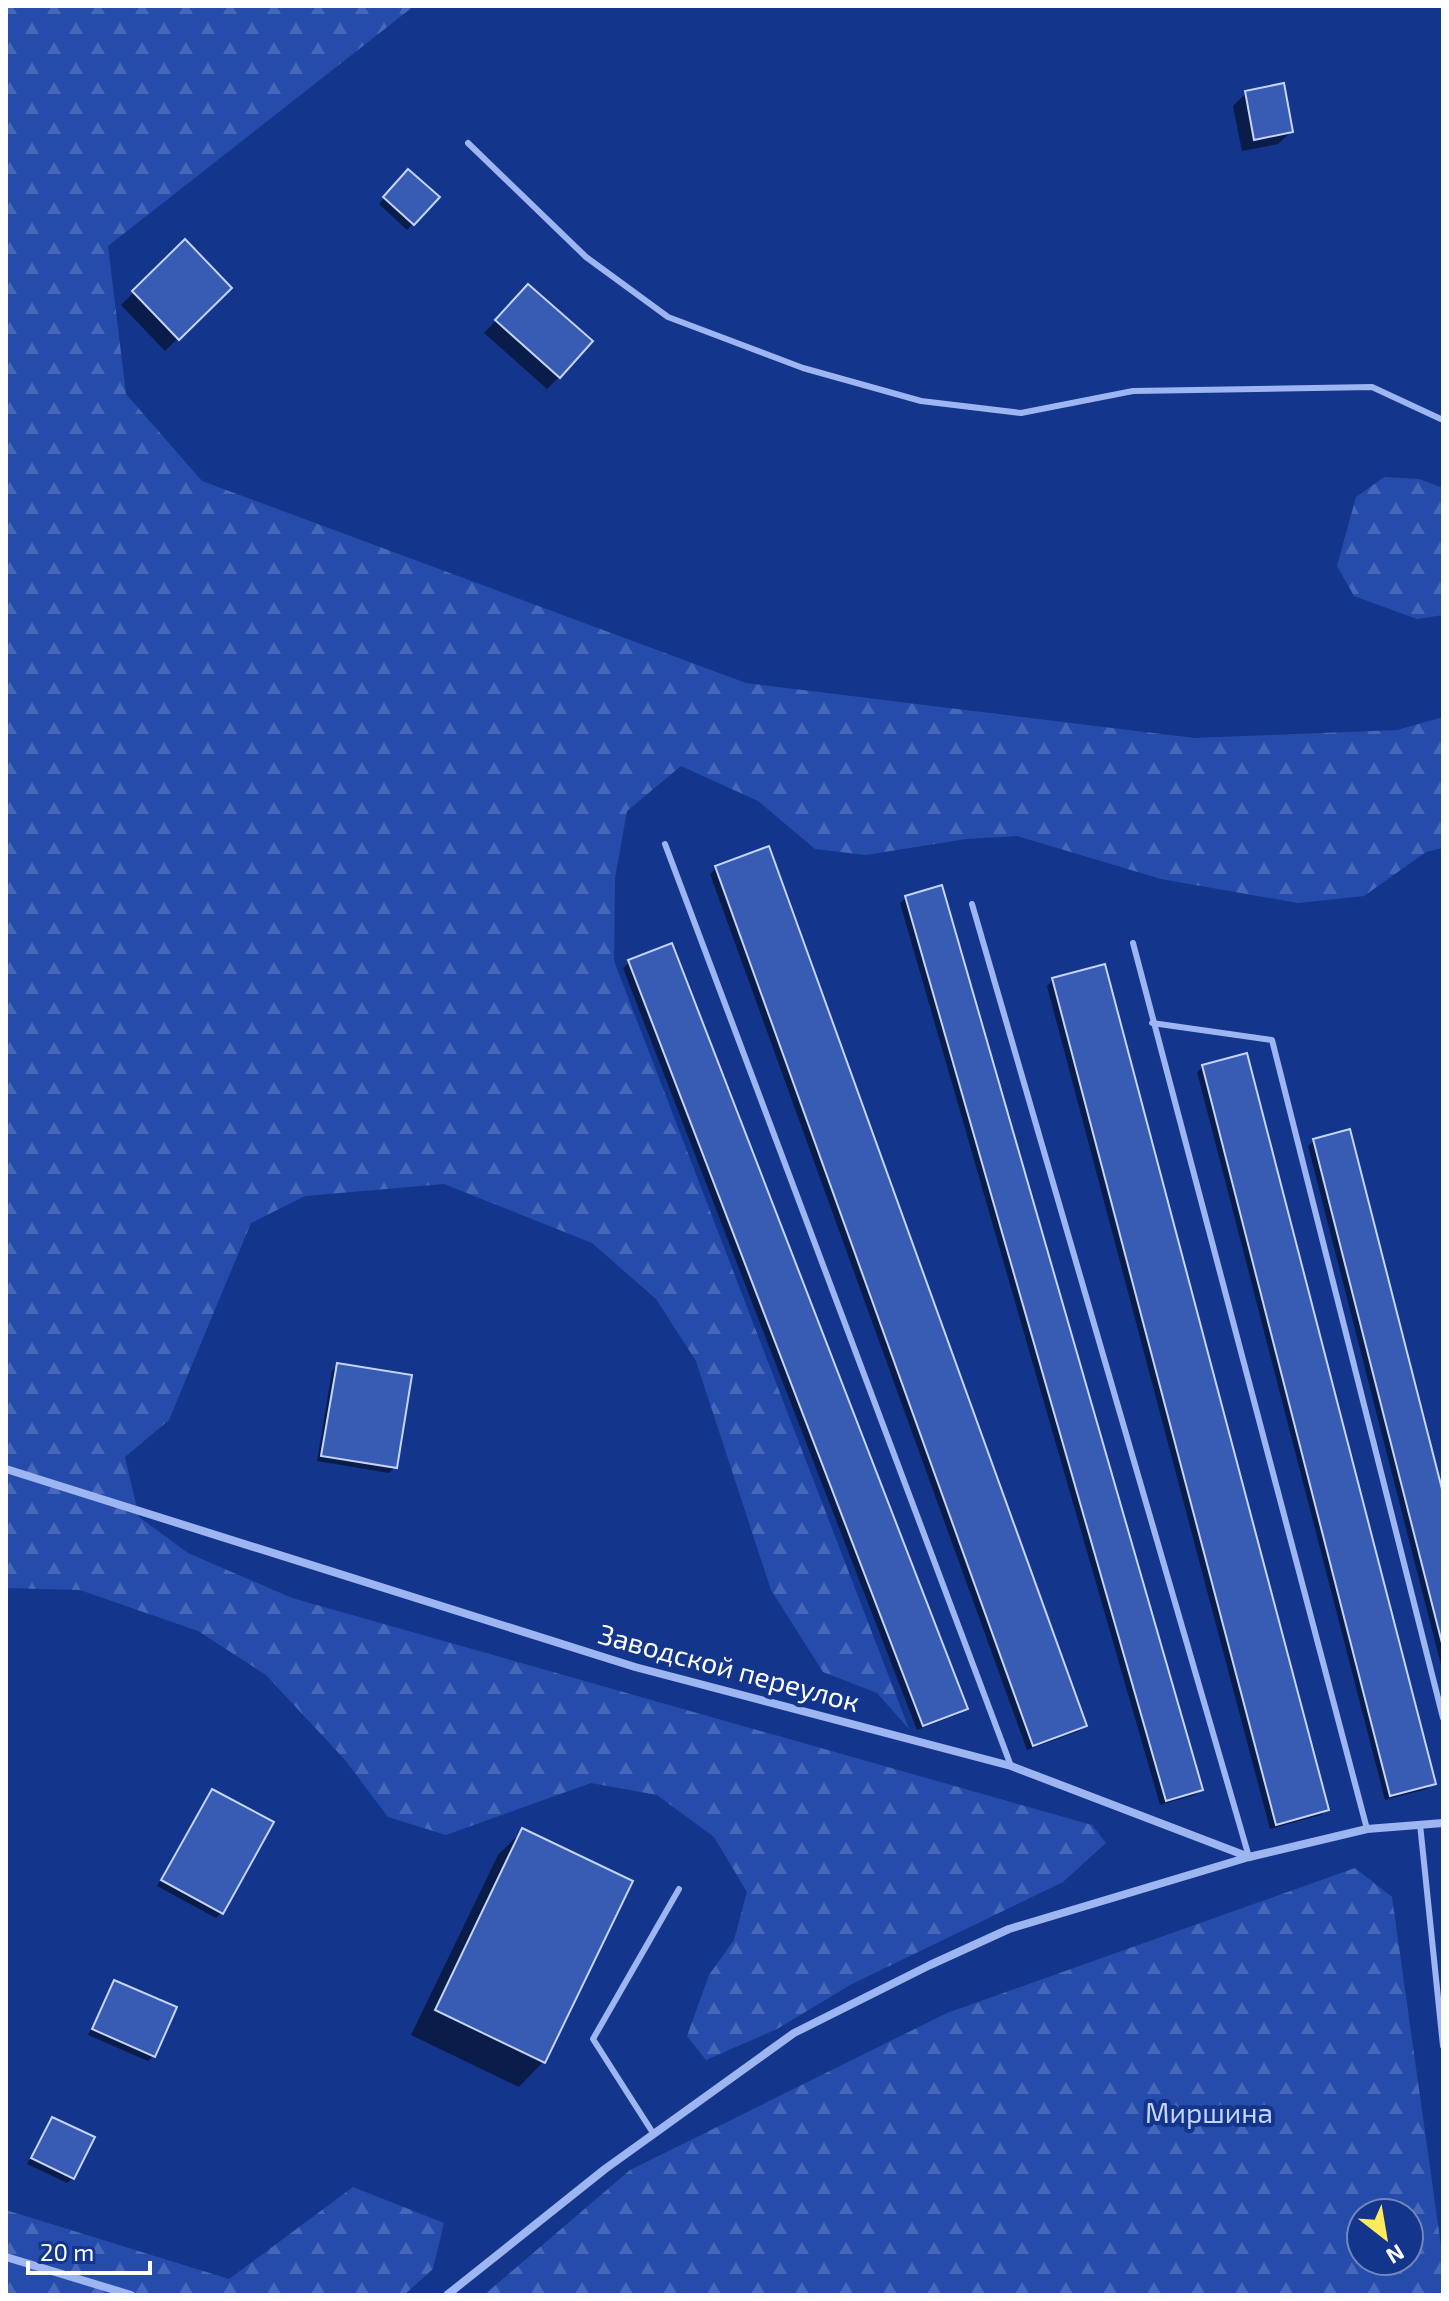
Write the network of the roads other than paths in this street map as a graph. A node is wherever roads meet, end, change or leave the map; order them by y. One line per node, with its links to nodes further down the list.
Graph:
1 (468, 143): 2 (lane)
2 (1443, 420)
3 (665, 844): 9 (lane)
4 (972, 904): 13 (lane)
5 (1133, 943): 6 (lane)
6 (1152, 1023): 8 (lane); 12 (lane)
7 (6, 1469): 9 (street, Заводской переулок)
8 (1443, 1718)
9 (1011, 1766): 13 (street, Заводской переулок)
10 (1443, 1823): 11 (street)
11 (1420, 1824): 12 (street); 15 (lane)
12 (1367, 1829): 13 (street)
13 (1249, 1857): 16 (street)
14 (679, 1889): 16 (lane)
15 (1443, 2046)
16 (653, 2133): 19 (street)
17 (6, 2257): 18 (street)
18 (131, 2295)
19 (447, 2295)

